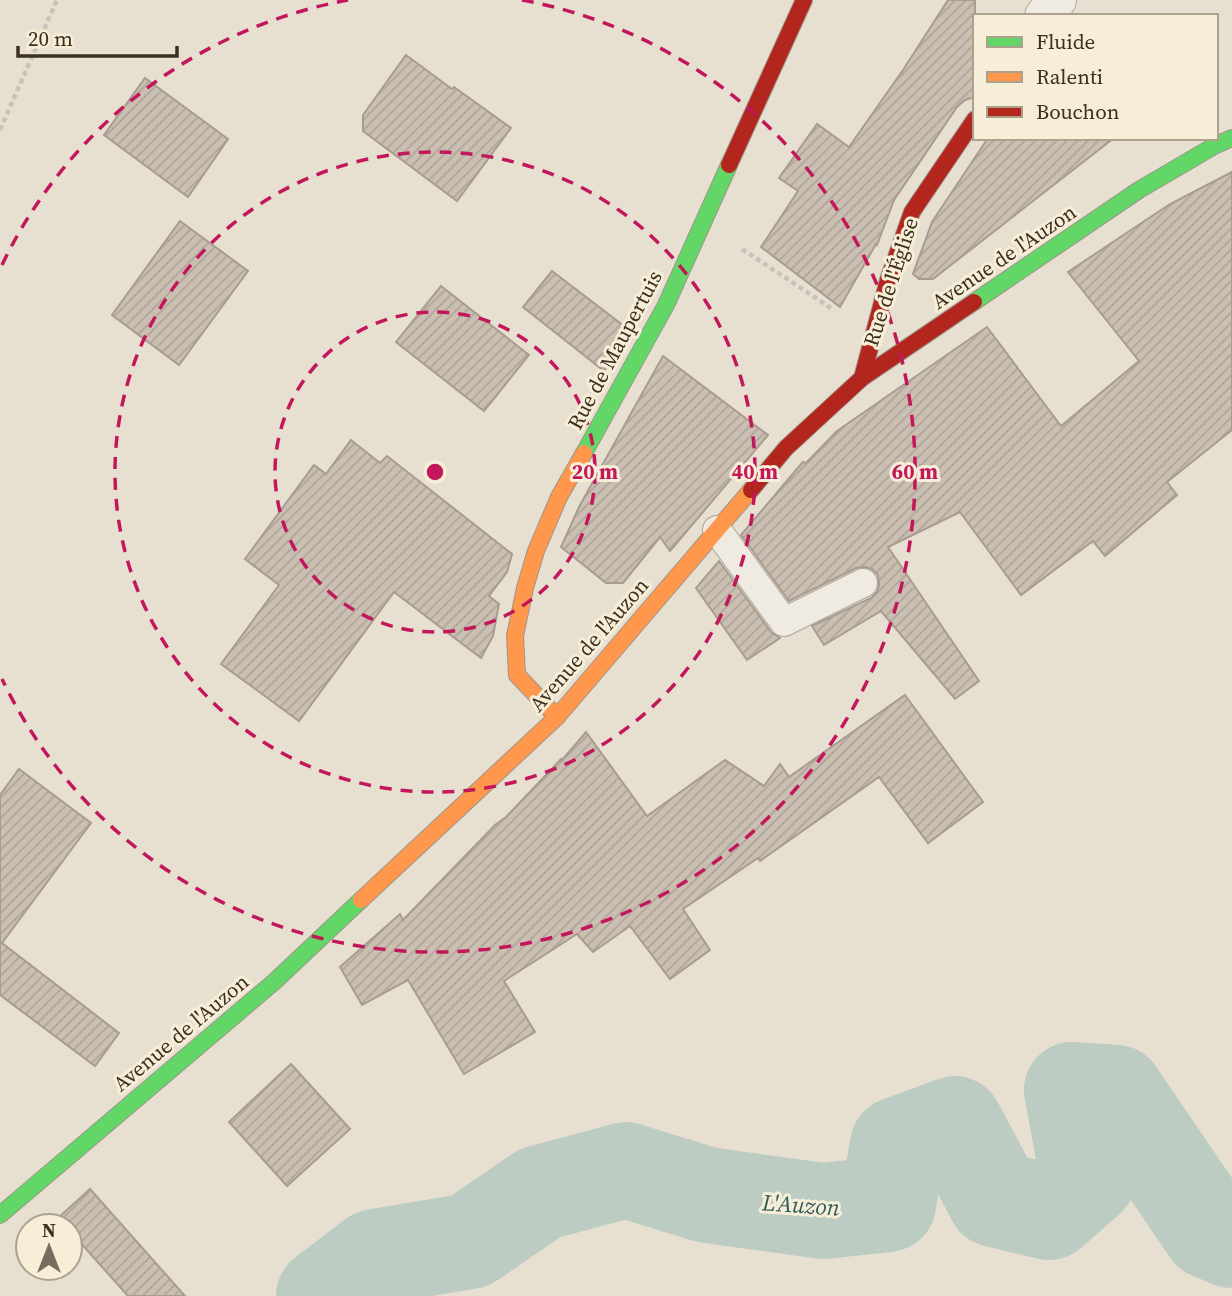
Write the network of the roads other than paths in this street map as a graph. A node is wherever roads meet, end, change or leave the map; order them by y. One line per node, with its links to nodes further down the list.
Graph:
1 (804, 0): 9 (main road, Rue de Maupertuis)
2 (1057, 0): 3 (street)
3 (1046, 14)
4 (973, 122): 6 (main road, Rue de l'Église)
5 (1232, 138): 6 (main road, Avenue de l'Auzon)
6 (862, 378): 7 (main road, Avenue de l'Auzon)
7 (717, 530): 8 (lane); 9 (main road, Avenue de l'Auzon)
8 (863, 583)
9 (557, 717): 10 (main road, Avenue de l'Auzon)
10 (0, 1215)

